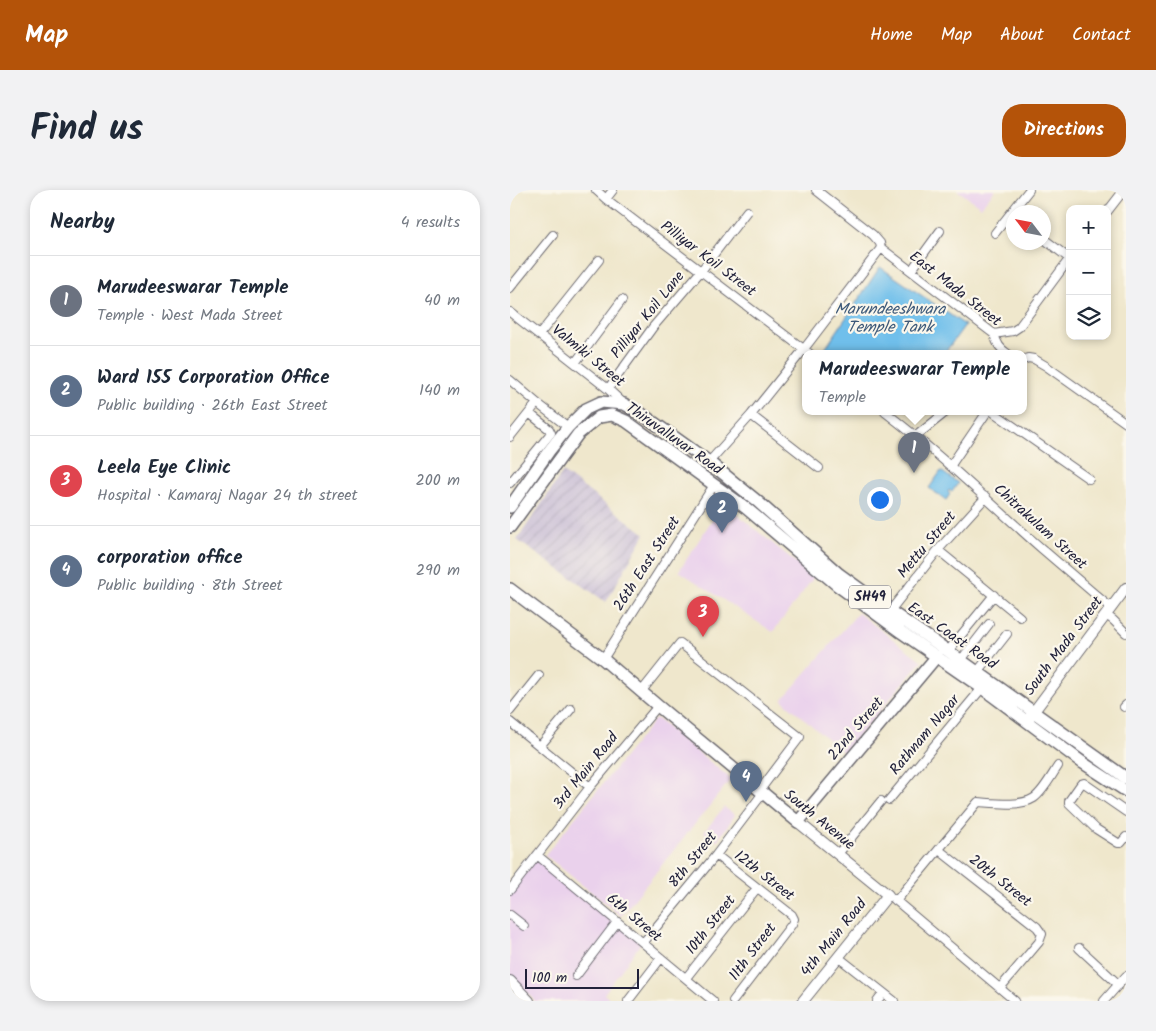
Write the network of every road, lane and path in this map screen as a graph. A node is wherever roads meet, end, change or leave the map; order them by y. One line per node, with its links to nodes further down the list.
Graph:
1 (596, 190): 8 (street, Pilliyar Koil Street)
2 (614, 190): 8 (street)
3 (816, 190): 6 (street, East Mada Street)
4 (1029, 190): 9 (street)
5 (1112, 190): 7 (street)
6 (828, 193): 17 (street, East Mada Street)
7 (1122, 193): 10 (street)
8 (606, 199): 21 (street, Pilliyar Koil Street)
9 (1019, 205)
10 (1111, 207)
11 (748, 211): 21 (street, Pilliyar Koil Lane)
12 (1006, 221): 14 (street)
13 (940, 231): 22 (street)
14 (995, 233)
15 (554, 235): 23 (street)
16 (1051, 244): 18 (street)
17 (881, 248): 22 (street, East Mada Street); 29 (street)
18 (1066, 255)
19 (599, 260): 26 (street)
20 (1066, 263): 27 (street)
21 (701, 271): 28 (street, Pilliyar Koil Street); 35 (street, Pilliyar Koil Lane)
22 (912, 271): 27 (street, East Mada Street)
23 (510, 288)
24 (622, 300): 33 (street)
25 (510, 312): 26 (street, Valmiki Street)
26 (540, 334): 33 (street, Valmiki Street)
27 (994, 334): 30 (street, East Mada Street)
28 (804, 350)
29 (808, 350)
30 (1002, 350)
31 (802, 358): 43 (street)
32 (1027, 358): 44 (street)
33 (575, 363): 35 (street, Valmiki Street)
34 (510, 380): 36 (street)
35 (608, 388): 37 (street, Valmiki Street)
36 (537, 404): 38 (street); 45 (street)
37 (624, 404): 45 (main road, Thiruvalluvar Road / SH49); 48 (main road, East Coast Road / SH49)
38 (529, 414): 47 (street); 52 (street)
39 (889, 415): 46 (street, Chitrakulam Street)
40 (942, 415): 46 (street)
41 (985, 415): 49 (street)
42 (996, 415): 51 (street)
43 (751, 416): 48 (street); 50 (street)
44 (1126, 423)
45 (568, 427): 55 (main road, Thiruvalluvar Road / SH49)
46 (916, 436): 49 (street, Chitrakulam Street)
47 (510, 437)
48 (709, 462): 61 (main road, East Coast Road / SH49)
49 (951, 465): 54 (street, Chitrakulam Street)
50 (820, 468)
51 (1089, 479)
52 (510, 483)
53 (714, 485): 56 (main road, Thiruvalluvar Road / SH49); 65 (main road, Thiruvalluvar Road / SH49); 69 (street, 26th East Street)
54 (986, 497): 57 (street, Mettu Street); 62 (street, Chitrakulam Street)
55 (510, 508)
56 (510, 527)
57 (938, 550): 60 (street); 61 (street, Mettu Street)
58 (510, 588): 69 (main road, South Avenue)
59 (1126, 588): 62 (main road, South Mada Street)
60 (994, 595): 63 (street); 68 (street)
61 (890, 612): 65 (main road, East Coast Road / SH49)
62 (1108, 612): 66 (street, Chitrakulam Street); 78 (main road, South Mada Street)
63 (1020, 617)
64 (989, 624): 70 (street)
65 (904, 627): 68 (main road, East Coast Road / SH49)
66 (1126, 633)
67 (1007, 634): 71 (street)
68 (943, 653): 70 (main road, East Coast Road / SH49); 73 (main road, East Coast Road / SH49); 87 (main road, 22nd Street)
69 (603, 659): 74 (main road, South Avenue)
70 (961, 660): 71 (main road, East Coast Road / SH49)
71 (977, 672): 78 (main road, East Coast Road / SH49)
72 (539, 675): 77 (street)
73 (982, 688): 78 (main road, East Coast Road / SH49); 90 (street, Rathnam Nagar)
74 (641, 692): 75 (main road, South Avenue); 84 (street, 8th Street)
75 (658, 706): 82 (street, 3rd Main Road); 84 (main road, South Avenue)
76 (571, 709): 80 (street)
77 (510, 711)
78 (1030, 716): 83 (main road, East Coast Road / SH49)
79 (510, 722): 80 (street)
80 (540, 746): 82 (street)
81 (1058, 766): 89 (street)
82 (590, 787): 91 (street, 3rd Main Road)
83 (1124, 787): 85 (street)
84 (762, 792): 87 (main road, South Avenue); 92 (street, 8th Street)
85 (1112, 802): 86 (street); 88 (street)
86 (1126, 812)
87 (798, 822): 90 (main road, South Avenue)
88 (1126, 837)
89 (939, 850): 95 (street); 109 (street, 20th Street)
90 (838, 854): 95 (main road, South Avenue)
91 (537, 855): 94 (street, 3rd Main Road); 98 (street, 6th Street)
92 (716, 855): 93 (street, 12th Street); 100 (street, 8th Street)
93 (757, 888): 97 (street, 12th Street); 106 (street, 10th Street)
94 (510, 890)
95 (892, 898): 102 (main road, 4th Main Road); 109 (street, South Avenue)
96 (510, 915): 99 (street)
97 (794, 919): 114 (street, 11th Street)
98 (617, 922): 100 (street, 6th Street); 104 (street)
99 (524, 926)
100 (643, 943): 103 (street, 6th Street)
101 (1079, 948): 108 (street)
102 (838, 957): 110 (street); 115 (main road, 4th Main Road)
103 (661, 958): 106 (street, 6th Street); 112 (street)
104 (576, 976)
105 (1126, 976): 108 (street)
106 (686, 978): 113 (street, 6th Street)
107 (510, 981): 111 (main road)
108 (1118, 985): 119 (street)
109 (1000, 988): 118 (street, South Avenue)
110 (883, 993): 116 (street); 117 (street)
111 (529, 1001)
112 (628, 1001)
113 (713, 1001)
114 (733, 1001)
115 (803, 1001)
116 (877, 1001)
117 (894, 1001)
118 (1015, 1001)
119 (1104, 1001)

